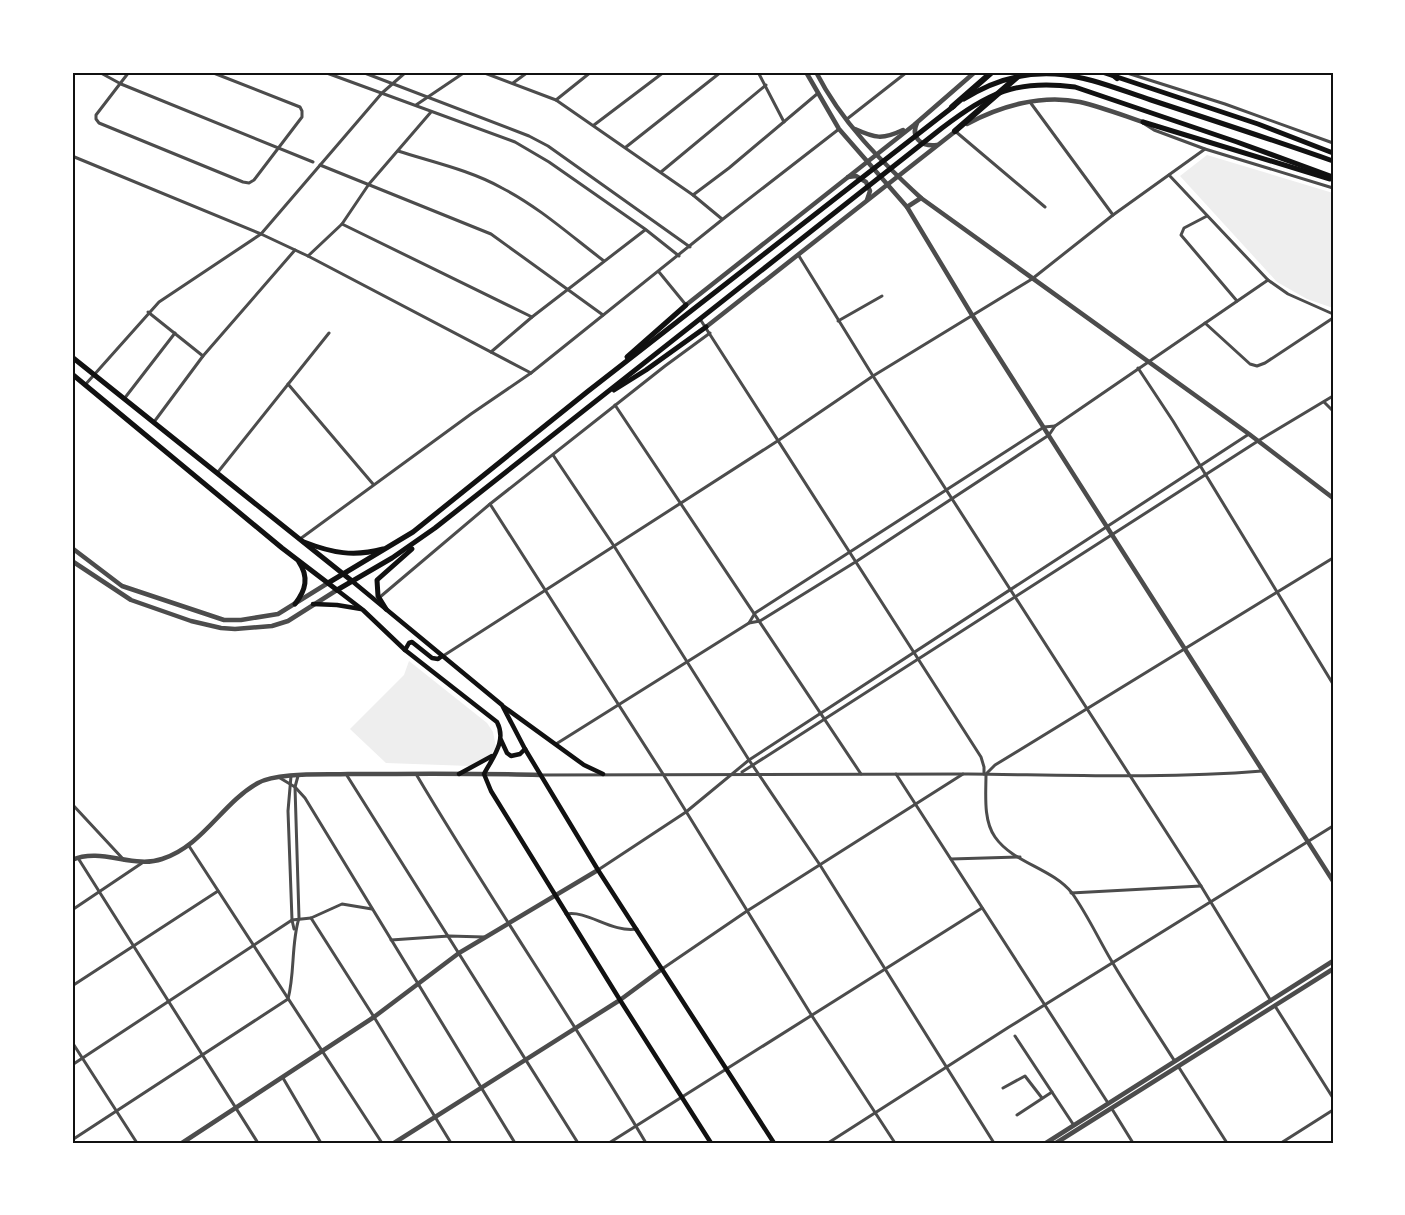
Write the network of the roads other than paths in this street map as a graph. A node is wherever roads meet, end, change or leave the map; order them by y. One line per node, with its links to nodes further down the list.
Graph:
1 (99, 72): 26 (street)
2 (129, 72): 26 (street)
3 (211, 72): 48 (street)
4 (324, 72): 28 (street)
5 (363, 72): 24 (street)
6 (406, 72): 24 (street)
7 (465, 72): 30 (street)
8 (482, 72): 25 (street)
9 (528, 72): 25 (street)
10 (591, 72): 31 (street)
11 (664, 72): 40 (street)
12 (722, 72): 47 (street)
13 (758, 72): 27 (street)
14 (806, 72): 29 (street)
15 (816, 72): 36 (street)
16 (907, 72): 36 (street)
17 (975, 72): 37 (street)
18 (992, 72): 34 (highway)
19 (1023, 72): 44 (highway)
20 (1102, 72): 23 (main road)
21 (1110, 72): 23 (highway)
22 (1124, 72): 45 (street)
23 (1117, 78): 51 (main road)
24 (392, 82): 28 (street); 30 (street)
25 (513, 83): 31 (street)
26 (121, 84): 48 (street); 48 (street)
27 (766, 85): 38 (street); 58 (street)
28 (382, 93): 33 (street); 57 (street)
29 (818, 94): 38 (street); 42 (street)
30 (428, 97): 33 (street); 77 (street)
31 (556, 100): 40 (street)
32 (1030, 102): 39 (street); 44 (street); 71 (street)
33 (416, 105): 35 (street)
34 (952, 107): 56 (main road); 112 (main road)
35 (431, 111): 50 (street); 75 (street)
36 (845, 120): 43 (street)
37 (919, 120): 41 (street); 46 (street)
38 (784, 122): 66 (street)
39 (1143, 122): 49 (street); 62 (main road)
40 (594, 125): 47 (street)
41 (914, 125): 43 (street); 52 (street)
42 (839, 129): 55 (street); 73 (street)
43 (853, 129): 52 (street)
44 (955, 131): 46 (street); 70 (street)
45 (1333, 143)
46 (939, 145): 60 (street)
47 (626, 147): 58 (street)
48 (277, 148): 54 (street)
49 (1205, 149): 59 (street); 65 (street)
50 (398, 151): 64 (street); 82 (street)
51 (1333, 153)
52 (875, 155): 55 (street); 60 (street)
53 (72, 156): 76 (street)
54 (313, 162)
55 (866, 162): 61 (street); 63 (street)
56 (1333, 162)
57 (321, 165): 64 (street); 76 (street)
58 (661, 172): 66 (street)
59 (1168, 175): 71 (street); 72 (street)
60 (897, 176): 63 (street); 67 (street)
61 (846, 178): 68 (street); 89 (street)
62 (1333, 179): 95 (main road)
63 (889, 183): 68 (street); 69 (street)
64 (369, 184): 74 (street); 86 (street)
65 (1333, 188)
66 (693, 195): 73 (street)
67 (921, 198): 69 (street); 84 (street)
68 (866, 202): 81 (street)
69 (907, 207): 92 (street)
70 (1046, 207)
71 (1113, 215): 84 (street)
72 (1207, 216): 85 (street); 88 (street)
73 (723, 219): 77 (street)
74 (342, 224): 79 (street); 94 (street)
75 (645, 229): 80 (street); 82 (street)
76 (261, 234): 78 (street); 90 (street)
77 (690, 247): 80 (street)
78 (295, 250): 79 (street); 102 (street)
79 (308, 256): 101 (street)
80 (679, 256): 83 (street)
81 (799, 256): 96 (street); 98 (street)
82 (604, 261): 86 (street)
83 (659, 272): 89 (street); 91 (street)
84 (1032, 279): 92 (street); 104 (street)
85 (1268, 280): 88 (street); 93 (street)
86 (568, 289): 91 (street); 94 (street)
87 (882, 296): 96 (street)
88 (1237, 301): 97 (street)
89 (686, 305): 112 (main road)
90 (148, 312): 99 (street); 108 (street)
91 (603, 315): 106 (street)
92 (972, 315): 109 (street); 121 (street)
93 (1333, 316): 97 (street)
94 (532, 317): 101 (street)
95 (700, 319): 98 (street); 115 (main road)
96 (838, 321): 109 (street)
97 (1205, 323): 104 (street)
98 (708, 330): 115 (main road); 117 (street); 124 (street)
99 (175, 333): 102 (street); 114 (street)
100 (329, 333): 110 (street)
101 (491, 352): 106 (street)
102 (203, 356): 119 (street)
103 (72, 357): 108 (main road)
104 (1147, 361): 105 (street); 123 (street)
105 (1138, 368): 120 (street); 127 (street)
106 (531, 373): 130 (street)
107 (72, 374): 111 (main road)
108 (93, 375): 111 (street); 114 (main road)
109 (873, 376): 124 (street); 131 (street)
110 (288, 384): 128 (street); 130 (street)
111 (85, 385): 144 (main road)
112 (587, 392): 140 (main road)
113 (1333, 396): 116 (street)
114 (124, 399): 119 (main road)
115 (595, 402): 137 (main road)
116 (1324, 402): 118 (street); 125 (street)
117 (615, 405): 126 (street); 135 (street)
118 (1333, 411)
119 (154, 422): 128 (main road)
120 (1055, 426): 121 (street); 122 (street)
121 (1044, 427): 122 (street); 131 (street)
122 (1049, 435): 133 (street); 136 (street)
123 (1250, 435): 125 (street); 127 (street)
124 (779, 440): 135 (street); 143 (street)
125 (1258, 441): 129 (street); 132 (street)
126 (553, 455): 134 (street); 141 (street)
127 (1200, 466): 129 (street); 136 (street)
128 (217, 473): 139 (main road)
129 (1205, 476): 138 (street); 154 (street)
130 (373, 484): 139 (street)
131 (947, 490): 133 (street); 143 (street)
132 (1333, 498)
133 (953, 499): 147 (street); 152 (street)
134 (490, 504): 153 (street); 156 (street)
135 (680, 504): 141 (street); 161 (street)
136 (1107, 527): 138 (street); 152 (street)
137 (435, 528): 149 (main road); 156 (main road)
138 (1112, 535): 155 (street); 165 (street)
139 (302, 540): 140 (main road); 148 (main road)
140 (393, 545): 148 (main road)
141 (614, 546): 153 (street); 169 (street)
142 (72, 548): 157 (street)
143 (850, 552): 147 (street); 161 (street)
144 (297, 558): 150 (main road); 157 (main road)
145 (1333, 558): 154 (street)
146 (72, 561): 158 (street)
147 (857, 561): 162 (street); 166 (street)
148 (344, 574): 149 (main road); 150 (main road)
149 (352, 581): 151 (main road); 159 (main road)
150 (328, 583): 151 (main road); 157 (street)
151 (338, 590): 158 (street); 160 (main road)
152 (1010, 590): 155 (street); 166 (street)
153 (544, 591): 167 (street); 172 (street)
154 (1277, 593): 165 (street); 170 (street)
155 (1015, 597): 168 (street); 173 (street)
156 (378, 598): 159 (main road)
157 (295, 604)
158 (313, 604): 160 (main road)
159 (386, 609): 167 (main road)
160 (363, 610): 164 (main road)
161 (755, 613): 162 (street); 163 (street)
162 (760, 621): 163 (street); 174 (street)
163 (749, 623): 169 (street)
164 (405, 650): 167 (main road); 176 (main road)
165 (1184, 650): 173 (street); 182 (street)
166 (915, 652): 168 (street); 174 (street)
167 (442, 656): 171 (main road)
168 (919, 659): 175 (street); 195 (street)
169 (686, 662): 172 (street); 180 (street)
170 (1333, 684)
171 (502, 705): 177 (main road); 178 (main road)
172 (619, 705): 177 (street); 189 (street)
173 (1087, 710): 195 (street); 200 (street)
174 (820, 713): 175 (street); 180 (street)
175 (825, 719): 181 (street); 192 (street)
176 (501, 740): 178 (main road); 179 (main road)
177 (556, 744): 188 (main road)
178 (525, 749): 196 (main road)
179 (495, 755): 186 (main road); 187 (main road)
180 (749, 760): 181 (street); 190 (street)
181 (753, 765): 183 (street); 191 (street)
182 (1262, 771): 200 (street); 207 (street)
183 (740, 773): 190 (street); 191 (street)
184 (346, 774): 185 (street); 198 (street); 234 (street)
185 (416, 774): 186 (street); 231 (street)
186 (459, 774): 187 (street)
187 (484, 774): 196 (street); 221 (main road)
188 (603, 774): 189 (street); 196 (street)
189 (663, 774): 190 (street); 205 (street)
190 (734, 774): 205 (street)
191 (760, 774): 192 (street); 214 (street)
192 (861, 774): 193 (street)
193 (896, 774): 194 (street); 204 (street)
194 (963, 774): 195 (street); 204 (street)
195 (985, 774): 200 (street); 209 (street)
196 (540, 775): 215 (main road)
197 (291, 776): 198 (street); 199 (street); 201 (street)
198 (298, 776): 202 (street)
199 (278, 777): 201 (street); 208 (street)
200 (1132, 777): 217 (street)
201 (290, 784): 202 (street); 230 (street)
202 (295, 787): 224 (street); 228 (street)
203 (72, 804): 212 (street)
204 (916, 804): 211 (street); 214 (street)
205 (686, 812): 215 (street); 226 (street)
206 (1333, 826): 207 (street)
207 (1308, 840): 216 (street); 222 (street)
208 (189, 846): 213 (street); 218 (street)
209 (1020, 857): 211 (street); 220 (street)
210 (75, 859): 212 (street); 219 (street)
211 (951, 859): 223 (street)
212 (124, 860): 213 (street)
213 (142, 863): 219 (street)
214 (820, 865): 226 (street); 244 (street)
215 (598, 870): 221 (street); 232 (main road)
216 (1333, 881)
217 (1201, 886): 220 (street); 222 (street)
218 (218, 891): 237 (street); 238 (street)
219 (99, 892): 225 (street); 238 (street)
220 (1071, 893): 241 (street)
221 (555, 895): 227 (main road); 231 (street)
222 (1211, 902): 241 (street); 249 (street)
223 (982, 908): 244 (street); 251 (street)
224 (372, 909): 229 (street); 236 (street)
225 (72, 910)
226 (747, 911): 242 (street); 253 (street)
227 (566, 914): 232 (street); 248 (main road)
228 (299, 918): 229 (street); 230 (street); 233 (street)
229 (311, 918): 254 (street)
230 (292, 920): 233 (street); 237 (street)
231 (507, 923): 235 (street); 255 (street)
232 (637, 929): 242 (main road)
233 (295, 930): 247 (street)
234 (448, 936): 235 (street); 236 (street); 239 (street)
235 (484, 937): 239 (street)
236 (391, 940): 245 (street)
237 (252, 945): 247 (street); 250 (street)
238 (133, 946): 246 (street); 250 (street)
239 (459, 953): 245 (street); 261 (street)
240 (1333, 961): 249 (street)
241 (1112, 962): 251 (street); 262 (street)
242 (662, 969): 248 (street); 265 (main road)
243 (1333, 969): 252 (street)
244 (885, 970): 253 (street); 264 (street)
245 (417, 983): 254 (street); 267 (street)
246 (72, 986)
247 (288, 999): 258 (street); 259 (street)
248 (620, 1000): 255 (street); 270 (main road)
249 (1270, 1000): 252 (street); 262 (street)
250 (167, 1002): 259 (street); 260 (street)
251 (1044, 1005): 264 (street); 273 (street)
252 (1274, 1006): 262 (street); 272 (street)
253 (812, 1016): 265 (street); 277 (street)
254 (374, 1017): 258 (street); 279 (street)
255 (576, 1028): 261 (street); 280 (street)
256 (1015, 1036): 269 (street)
257 (72, 1042): 260 (street)
258 (322, 1051): 266 (street); 287 (street)
259 (202, 1055): 274 (street); 276 (street)
260 (82, 1058): 263 (street); 276 (street)
261 (525, 1059): 267 (street); 291 (street)
262 (1176, 1064): 273 (street); 302 (street)
263 (72, 1065)
264 (947, 1068): 277 (street); 298 (street)
265 (727, 1070): 270 (street); 295 (main road)
266 (283, 1078): 274 (street); 286 (street)
267 (480, 1087): 279 (street); 290 (street)
268 (1003, 1088): 271 (street)
269 (1052, 1092): 271 (street); 281 (street)
270 (682, 1098): 280 (street); 294 (main road)
271 (1042, 1098): 278 (street)
272 (1333, 1098)
273 (1110, 1106): 281 (street); 301 (street)
274 (237, 1108): 284 (street); 285 (street)
275 (1333, 1110): 303 (street)
276 (117, 1112): 282 (street); 283 (street)
277 (876, 1113): 296 (street); 297 (street)
278 (1017, 1115)
279 (434, 1116): 288 (street); 289 (street)
280 (636, 1126): 292 (street); 293 (street)
281 (1076, 1127): 299 (street); 300 (street)
282 (72, 1140)
283 (137, 1143)
284 (182, 1143)
285 (258, 1143)
286 (321, 1143)
287 (382, 1143)
288 (394, 1143)
289 (451, 1143)
290 (515, 1143)
291 (578, 1143)
292 (609, 1143)
293 (646, 1143)
294 (711, 1143)
295 (774, 1143)
296 (828, 1143)
297 (896, 1143)
298 (994, 1143)
299 (1046, 1143)
300 (1056, 1143)
301 (1133, 1143)
302 (1227, 1143)
303 (1281, 1143)

